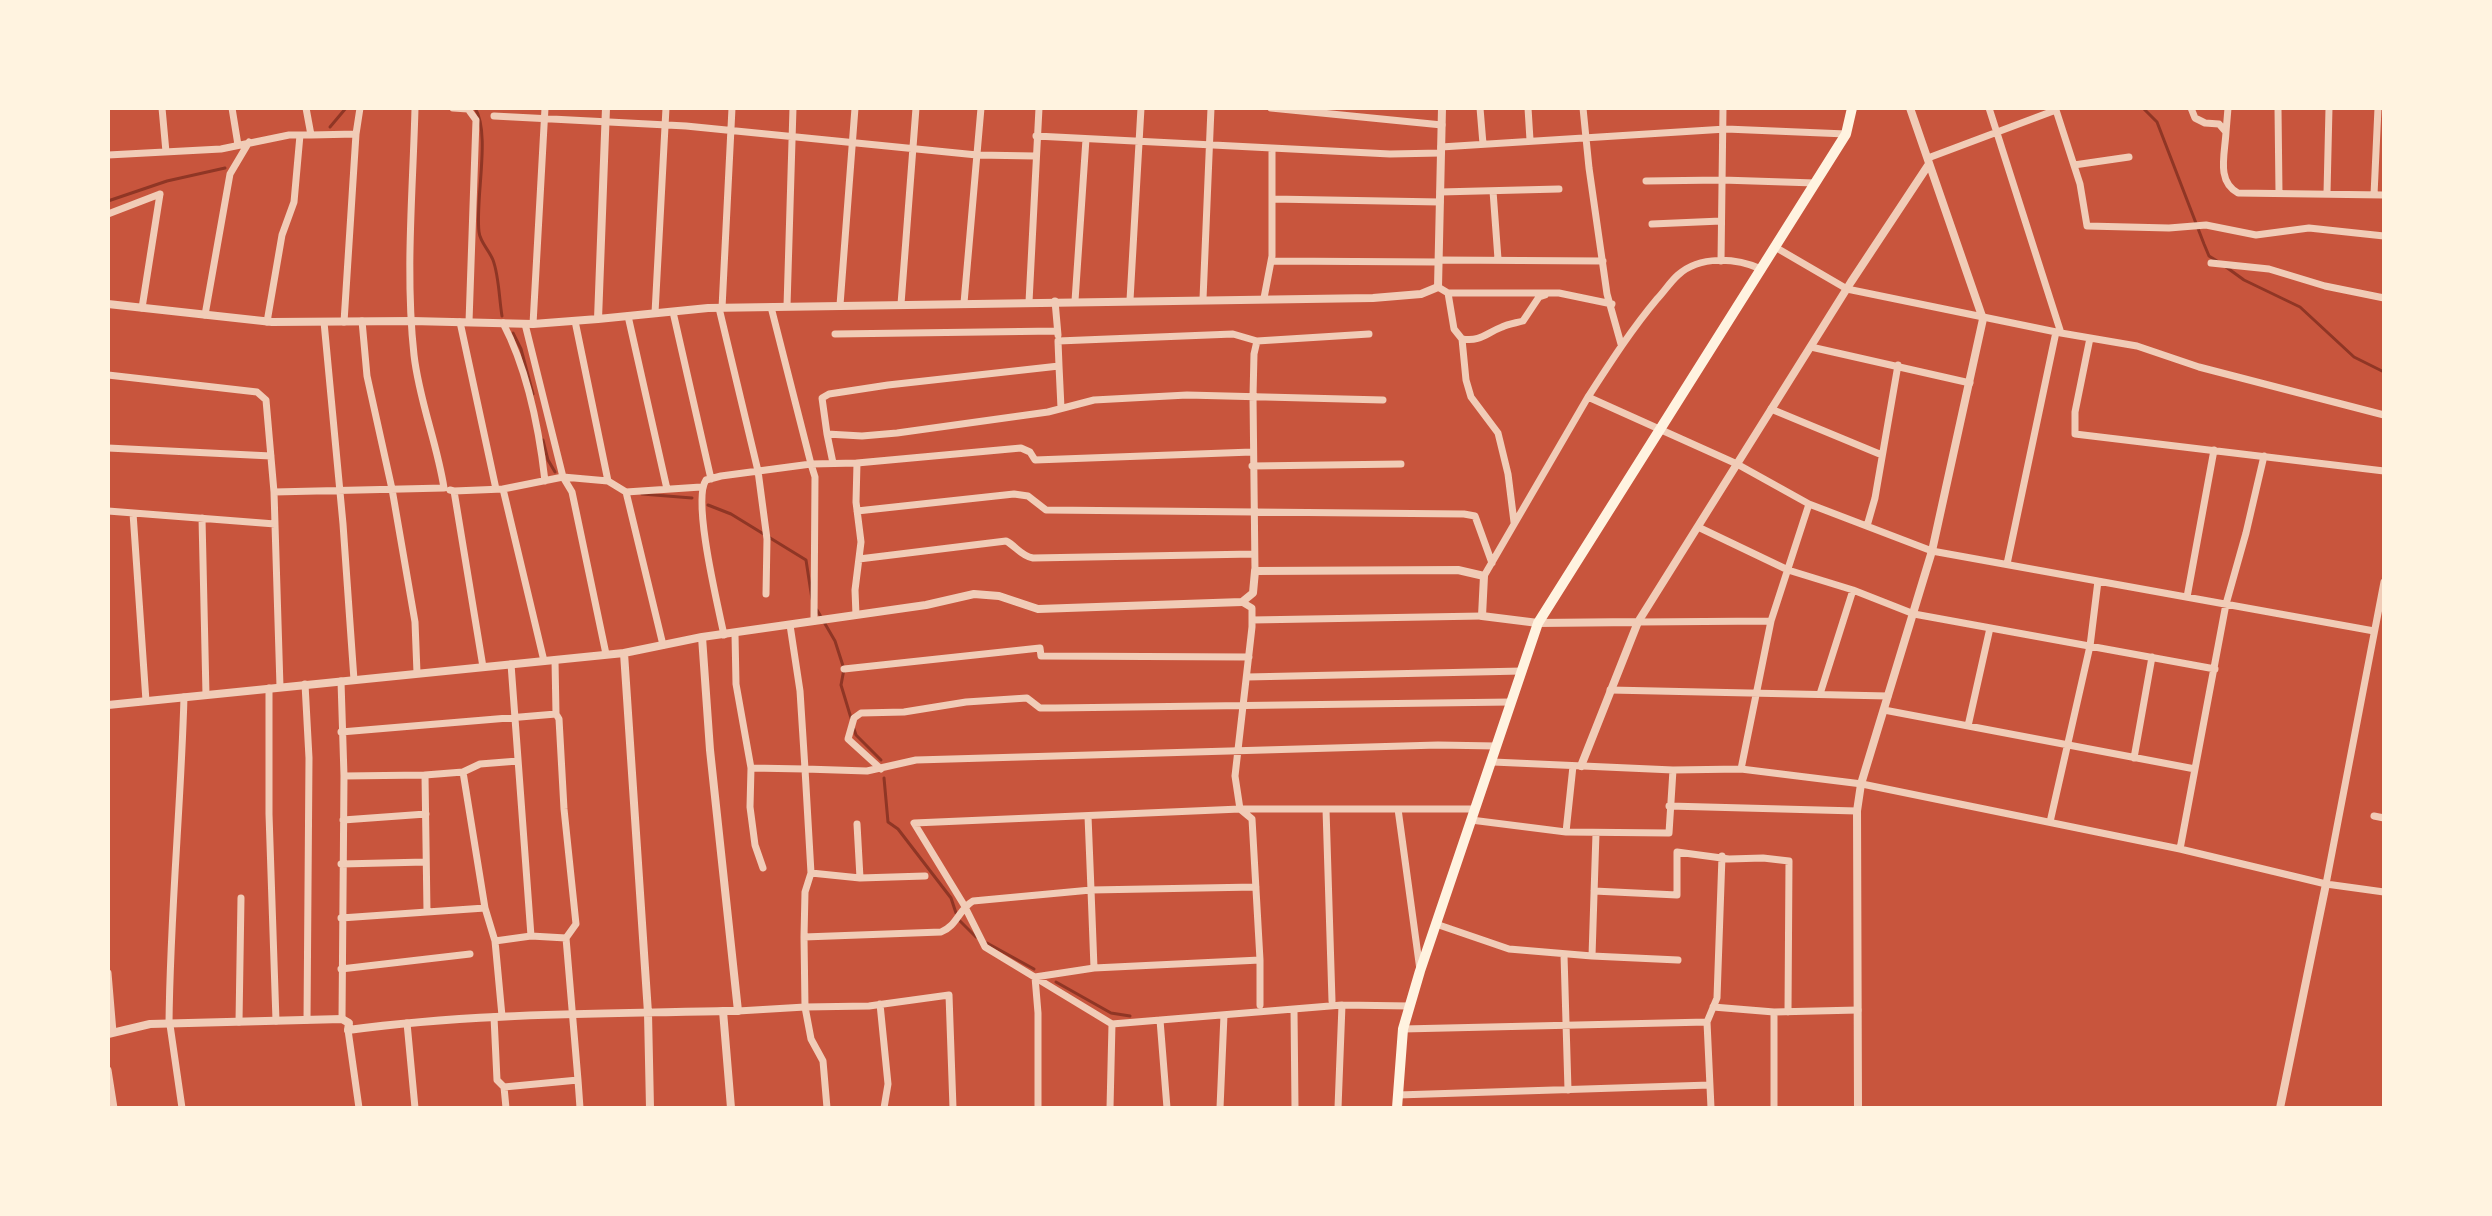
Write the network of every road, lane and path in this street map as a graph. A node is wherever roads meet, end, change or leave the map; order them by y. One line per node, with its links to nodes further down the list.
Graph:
1 (162, 108): 60 (street)
2 (232, 108): 55 (street)
3 (306, 108): 45 (street)
4 (360, 108): 42 (street)
5 (415, 108): 117 (street)
6 (453, 108): 31 (street)
7 (606, 108): 35 (street)
8 (666, 108): 36 (street)
9 (732, 108): 39 (street)
10 (793, 108): 48 (street)
11 (855, 108): 53 (street)
12 (916, 108): 58 (street)
13 (981, 108): 62 (street)
14 (1039, 108): 46 (street)
15 (1141, 108): 52 (street)
16 (1211, 108): 56 (street)
17 (1271, 108): 37 (street)
18 (1442, 108): 37 (street)
19 (1480, 108): 54 (street)
20 (1528, 108): 50 (street)
21 (1583, 108): 47 (street)
22 (1723, 108): 38 (street)
23 (1852, 108): 43 (main road)
24 (1910, 108): 65 (street)
25 (1989, 108): 40 (street)
26 (2191, 108): 41 (street)
27 (2228, 108): 41 (street)
28 (2278, 108): 72 (street)
29 (2329, 108): 73 (street)
30 (2378, 108): 74 (street)
31 (469, 109): 122 (street)
32 (2056, 109): 40 (street); 66 (street)
33 (544, 113): 34 (street); 35 (street); 124 (street)
34 (494, 116)
35 (605, 121): 36 (street); 114 (street)
36 (665, 125): 39 (street); 111 (street)
37 (1442, 125): 59 (street)
38 (1723, 129): 43 (street); 47 (street); 67 (street)
39 (731, 131): 48 (street); 109 (street)
40 (1997, 132): 65 (street); 126 (street)
41 (2226, 132): 72 (street)
42 (356, 134): 45 (street); 121 (street)
43 (1846, 134): 69 (main road)
44 (300, 135): 45 (street); 51 (street); 119 (street)
45 (311, 135)
46 (1036, 136): 49 (street); 63 (street)
47 (1586, 136): 50 (street); 86 (street)
48 (791, 137): 53 (street); 106 (street)
49 (1086, 139): 52 (street); 99 (street)
50 (1530, 140): 54 (street)
51 (249, 142): 55 (street); 112 (street)
52 (1140, 142): 56 (street); 97 (street)
53 (851, 143): 58 (street); 105 (street)
54 (1483, 144): 59 (street)
55 (238, 145): 60 (street)
56 (1209, 146): 57 (street); 96 (street)
57 (1272, 148): 59 (street); 77 (street)
58 (912, 149): 62 (street); 103 (street)
59 (1441, 150): 76 (street)
60 (166, 152): 61 (street)
61 (108, 155)
62 (977, 155): 63 (street); 101 (street)
63 (1035, 156): 100 (street)
64 (2129, 157): 66 (street)
65 (1928, 161): 91 (street); 115 (street)
66 (2074, 165): 81 (street)
67 (1722, 180): 68 (street); 69 (street); 79 (street)
68 (1646, 181)
69 (1815, 183): 82 (main road)
70 (1559, 189): 71 (street)
71 (1493, 191): 76 (street); 83 (street)
72 (2279, 193): 73 (street)
73 (2327, 193): 74 (street)
74 (2374, 195): 75 (street)
75 (2384, 195)
76 (1440, 197): 77 (street); 85 (street)
77 (1272, 199): 84 (street)
78 (108, 214): 108 (street)
79 (1721, 221): 80 (street); 87 (street)
80 (1652, 224)
81 (2384, 236)
82 (1775, 247): 89 (main road); 91 (street)
83 (1498, 259): 85 (street); 86 (street)
84 (1271, 261): 85 (street); 94 (street)
85 (1439, 261): 90 (street)
86 (1603, 261): 104 (street)
87 (1721, 261): 89 (street); 133 (street)
88 (2215, 265): 95 (street)
89 (1761, 269): 145 (main road)
90 (1438, 287): 92 (street); 94 (street)
91 (1847, 289): 115 (street); 134 (street)
92 (1448, 293): 93 (street); 130 (street)
93 (1551, 293): 104 (street); 130 (street)
94 (1264, 298): 96 (street)
95 (2384, 298)
96 (1203, 299): 97 (street)
97 (1130, 300): 99 (street)
98 (1055, 301): 99 (street); 100 (street); 125 (street)
99 (1075, 301)
100 (1029, 302): 101 (street)
101 (964, 303): 103 (street)
102 (108, 304): 108 (street)
103 (901, 304): 105 (street)
104 (1612, 304): 133 (street)
105 (840, 305): 106 (street)
106 (787, 306): 107 (street)
107 (771, 307): 109 (street); 155 (street)
108 (142, 308): 112 (street)
109 (720, 308): 110 (street); 159 (street)
110 (673, 312): 111 (street); 162 (street)
111 (655, 313): 113 (street)
112 (205, 315): 119 (street)
113 (628, 316): 114 (street); 168 (street)
114 (598, 319): 118 (street)
115 (1983, 319): 126 (street); 138 (street)
116 (362, 321): 117 (street); 121 (street); 166 (street)
117 (412, 321): 122 (street); 165 (street)
118 (575, 321): 124 (street); 163 (street)
119 (267, 322): 120 (street)
120 (324, 322): 121 (street); 169 (street)
121 (344, 322)
122 (464, 322): 123 (street); 167 (street)
123 (503, 323): 124 (street); 161 (street)
124 (529, 324): 161 (street)
125 (1057, 331): 127 (street); 131 (street)
126 (2058, 332): 129 (street); 187 (street)
127 (835, 334)
128 (1369, 334): 132 (street)
129 (2090, 338): 144 (street); 148 (street)
130 (1462, 339): 180 (street)
131 (1058, 341): 132 (street); 136 (street)
132 (1257, 341): 139 (street)
133 (1621, 344): 140 (street)
134 (1811, 347): 135 (street); 143 (street)
135 (1898, 365): 138 (street); 150 (street)
136 (1059, 366): 142 (street); 146 (street)
137 (108, 375): 151 (street)
138 (1970, 383): 183 (street)
139 (1253, 396): 141 (street); 142 (street); 149 (street)
140 (1588, 397): 145 (street); 180 (street)
141 (1383, 400)
142 (1061, 408): 146 (street)
143 (1771, 409): 150 (street); 157 (street)
144 (2384, 415)
145 (1660, 431): 157 (street); 205 (main road)
146 (827, 434): 153 (street)
147 (108, 448): 151 (street)
148 (2214, 450): 152 (street); 195 (street)
149 (1252, 452): 154 (street); 158 (street)
150 (1882, 455): 181 (street)
151 (271, 456): 171 (street)
152 (2264, 456): 160 (street); 197 (street)
153 (833, 463): 154 (street); 155 (street)
154 (857, 463): 175 (street)
155 (811, 464): 159 (street); 201 (street)
156 (1401, 464): 158 (street)
157 (1737, 464): 173 (street); 182 (street)
158 (1252, 466): 176 (street)
159 (758, 471): 162 (street); 194 (street)
160 (2384, 471)
161 (556, 479): 163 (street); 167 (street); 215 (street)
162 (711, 479): 164 (street)
163 (608, 481): 172 (street)
164 (701, 487): 168 (street); 210 (street)
165 (444, 488): 166 (street); 170 (street)
166 (392, 489): 169 (street); 225 (street)
167 (500, 489): 170 (street); 219 (street)
168 (667, 489): 172 (street)
169 (340, 491): 171 (street); 227 (street)
170 (454, 491): 221 (street)
171 (274, 492): 179 (street)
172 (626, 493): 212 (street)
173 (1809, 504): 181 (street); 188 (street)
174 (108, 511): 177 (street)
175 (857, 511): 176 (street); 185 (street)
176 (1253, 511): 184 (street); 186 (street)
177 (133, 513): 178 (street); 238 (street)
178 (202, 518): 179 (street); 235 (street)
179 (275, 524): 230 (street)
180 (1514, 524): 186 (street)
181 (1867, 526): 183 (street)
182 (1698, 527): 188 (street); 204 (street)
183 (1932, 551): 187 (street); 198 (street)
184 (1254, 554): 185 (street); 189 (street)
185 (859, 559): 199 (street)
186 (1492, 563): 190 (street)
187 (2007, 564): 191 (street)
188 (1788, 570): 193 (street); 203 (street)
189 (1255, 571): 190 (street); 196 (street)
190 (1484, 576): 200 (street)
191 (2098, 581): 195 (street); 213 (street)
192 (2384, 582): 208 (street)
193 (1853, 590): 198 (street); 234 (street)
194 (766, 594)
195 (2187, 597): 197 (street)
196 (1242, 602): 199 (street); 202 (street)
197 (2226, 604): 208 (street); 223 (street)
198 (1914, 614): 207 (street); 236 (street)
199 (856, 615): 201 (street)
200 (1482, 616): 202 (street); 205 (street)
201 (815, 619): 206 (street)
202 (1252, 620): 216 (street)
203 (1771, 621): 204 (street); 233 (street)
204 (1638, 622): 205 (street); 232 (street)
205 (1538, 623): 224 (main road)
206 (790, 625): 209 (street); 255 (street)
207 (1990, 628): 213 (street); 245 (street)
208 (2374, 631): 287 (street)
209 (735, 634): 210 (street); 254 (street)
210 (724, 635): 211 (street)
211 (702, 637): 212 (street); 322 (street)
212 (663, 645): 214 (street)
213 (2090, 646): 217 (street); 247 (street)
214 (624, 653): 215 (street); 325 (street)
215 (606, 654): 218 (street)
216 (1249, 657): 222 (street); 226 (street)
217 (2152, 657): 223 (street); 250 (street)
218 (555, 660): 219 (street); 243 (street)
219 (544, 661): 220 (street)
220 (511, 664): 221 (street); 244 (street)
221 (483, 667): 225 (street)
222 (844, 669)
223 (2215, 669): 258 (street)
224 (1522, 671): 226 (street); 239 (main road)
225 (417, 673): 227 (street)
226 (1247, 677): 241 (street)
227 (354, 680): 228 (street)
228 (341, 681): 229 (street); 246 (street)
229 (305, 684): 230 (street); 330 (street)
230 (280, 687): 231 (street)
231 (269, 688): 235 (street); 332 (street)
232 (1610, 690): 233 (street); 253 (street)
233 (1756, 693): 234 (street); 257 (street)
234 (1820, 694): 236 (street)
235 (206, 695): 237 (street)
236 (1888, 696): 242 (street)
237 (184, 697): 238 (street); 336 (street)
238 (146, 701): 240 (street)
239 (1511, 702): 241 (street); 248 (main road)
240 (108, 705)
241 (1244, 705): 249 (street); 256 (street)
242 (1884, 710): 245 (street); 263 (street)
243 (556, 714): 244 (street); 300 (street)
244 (515, 719): 246 (street); 251 (street)
245 (1968, 726): 247 (street)
246 (341, 732): 262 (street)
247 (2069, 745): 250 (street); 275 (street)
248 (1496, 746): 249 (street); 252 (main road)
249 (1238, 751): 256 (street); 265 (street)
250 (2134, 758): 258 (street)
251 (518, 761): 260 (street); 298 (street)
252 (1493, 762): 253 (street); 270 (main road)
253 (1577, 766): 259 (street); 277 (street)
254 (751, 768): 255 (street); 283 (street)
255 (805, 769): 256 (street); 284 (street)
256 (881, 769)
257 (1741, 769): 259 (street); 263 (street)
258 (2195, 769): 279 (street)
259 (1673, 770): 264 (street)
260 (463, 772): 261 (street); 294 (street)
261 (425, 775): 262 (street); 269 (street)
262 (344, 776): 274 (street)
263 (1862, 784): 268 (street); 275 (street)
264 (1669, 806): 268 (street); 278 (street)
265 (1240, 809): 266 (street); 271 (street); 288 (street)
266 (1326, 809): 267 (street); 312 (street)
267 (1398, 809): 270 (street); 309 (street)
268 (1857, 811): 320 (street)
269 (426, 814): 274 (street); 281 (street)
270 (1473, 815): 277 (street); 297 (main road)
271 (1088, 816): 289 (street); 293 (street)
272 (2374, 816): 273 (street)
273 (2384, 818)
274 (343, 820): 282 (street)
275 (2050, 822): 279 (street)
276 (857, 824): 286 (street)
277 (1566, 832): 278 (street)
278 (1596, 833): 290 (street)
279 (2180, 849): 287 (street)
280 (1722, 856): 290 (street); 318 (street); 324 (street)
281 (426, 862): 282 (street); 295 (street)
282 (341, 864): 296 (street)
283 (763, 868)
284 (811, 873): 286 (street); 299 (street)
285 (925, 876): 286 (street)
286 (860, 878)
287 (2326, 884): 291 (street); 369 (street)
288 (1256, 887): 289 (street); 305 (street)
289 (1091, 890): 293 (street); 307 (street)
290 (1594, 891): 304 (street)
291 (2384, 892)
292 (241, 898): 333 (street)
293 (964, 905): 299 (street); 311 (street)
294 (485, 908): 295 (street); 301 (street)
295 (427, 912): 296 (street)
296 (341, 918): 308 (street)
297 (1436, 924): 303 (street); 309 (main road)
298 (531, 936): 300 (street); 301 (street)
299 (804, 937): 317 (street)
300 (566, 938): 326 (street)
301 (495, 941): 328 (street)
302 (470, 954): 308 (street)
303 (1564, 955): 304 (street); 338 (street)
304 (1592, 956): 306 (street)
305 (1260, 960): 307 (street); 314 (street)
306 (1678, 960)
307 (1094, 968): 311 (street)
308 (341, 969): 329 (street)
309 (1420, 971): 316 (main road)
310 (108, 973): 341 (street)
311 (1035, 977): 337 (street); 359 (street)
312 (1332, 1001)
313 (880, 1004): 317 (street); 357 (street); 358 (street)
314 (1260, 1005)
315 (1342, 1005): 316 (street); 319 (street); 364 (street)
316 (1410, 1006): 339 (main road)
317 (805, 1007): 322 (street); 356 (street)
318 (1713, 1007): 323 (street); 334 (street)
319 (1294, 1009): 327 (street); 363 (street)
320 (1858, 1010): 324 (street); 368 (street)
321 (723, 1011): 322 (street); 325 (street); 355 (street)
322 (738, 1011)
323 (1774, 1012): 324 (street); 367 (street)
324 (1788, 1012)
325 (648, 1013): 326 (street); 354 (street)
326 (572, 1014): 328 (street); 343 (street)
327 (1224, 1015): 331 (street); 362 (street)
328 (498, 1017): 335 (street); 345 (street)
329 (342, 1019): 330 (street); 340 (street)
330 (307, 1020): 332 (street)
331 (1160, 1020): 337 (street); 361 (street)
332 (276, 1021): 333 (street)
333 (239, 1022): 336 (street)
334 (1707, 1022): 338 (street); 344 (street)
335 (407, 1023): 340 (street); 351 (street)
336 (169, 1024): 341 (street); 349 (street)
337 (1112, 1024): 360 (street)
338 (1565, 1025): 339 (street); 346 (street)
339 (1403, 1029): 347 (main road)
340 (348, 1030): 350 (street)
341 (110, 1033)
342 (108, 1070): 348 (street)
343 (578, 1080): 345 (street); 353 (street)
344 (1710, 1085): 346 (street); 366 (street)
345 (504, 1087): 352 (street)
346 (1568, 1090): 347 (street)
347 (1398, 1095): 365 (main road)
348 (114, 1108)
349 (182, 1108)
350 (357, 1108)
351 (415, 1108)
352 (506, 1108)
353 (580, 1108)
354 (650, 1108)
355 (731, 1108)
356 (827, 1108)
357 (884, 1108)
358 (953, 1108)
359 (1038, 1108)
360 (1110, 1108)
361 (1167, 1108)
362 (1220, 1108)
363 (1295, 1108)
364 (1338, 1108)
365 (1397, 1108)
366 (1711, 1108)
367 (1774, 1108)
368 (1858, 1108)
369 (2280, 1108)

